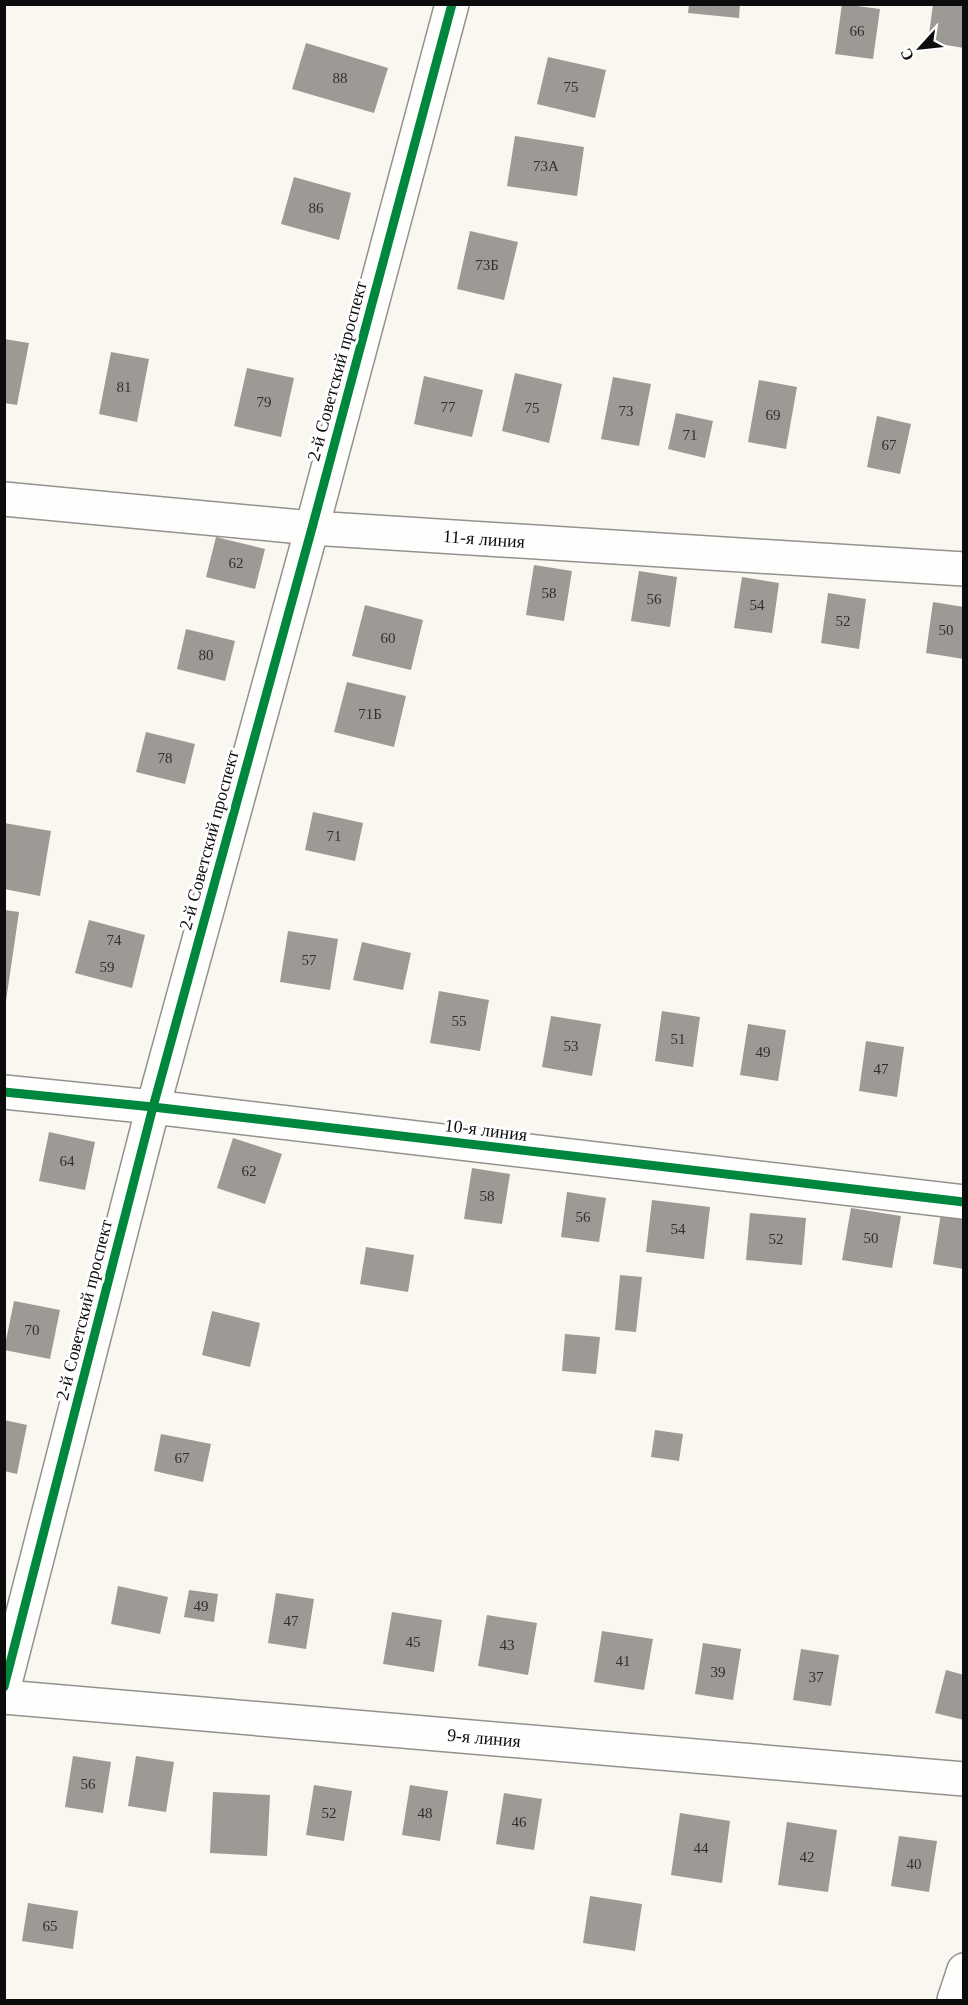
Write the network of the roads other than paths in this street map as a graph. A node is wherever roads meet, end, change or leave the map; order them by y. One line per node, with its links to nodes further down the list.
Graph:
1 (452, 4): 3 (street, 2-й Советский проспект)
2 (4, 499): 3 (street, 11-я линия)
3 (312, 528): 4 (street, 11-я линия); 6 (street, 2-й Советский проспект)
4 (963, 569)
5 (4, 1092): 6 (street, 10-я линия)
6 (153, 1107): 7 (street, 10-я линия); 8 (street, 2-й Советский проспект)
7 (963, 1202)
8 (4, 1687)
9 (4, 1697): 10 (street, 9-я линия)
10 (963, 1779)
11 (963, 1970): 12 (street)
12 (954, 2001)

